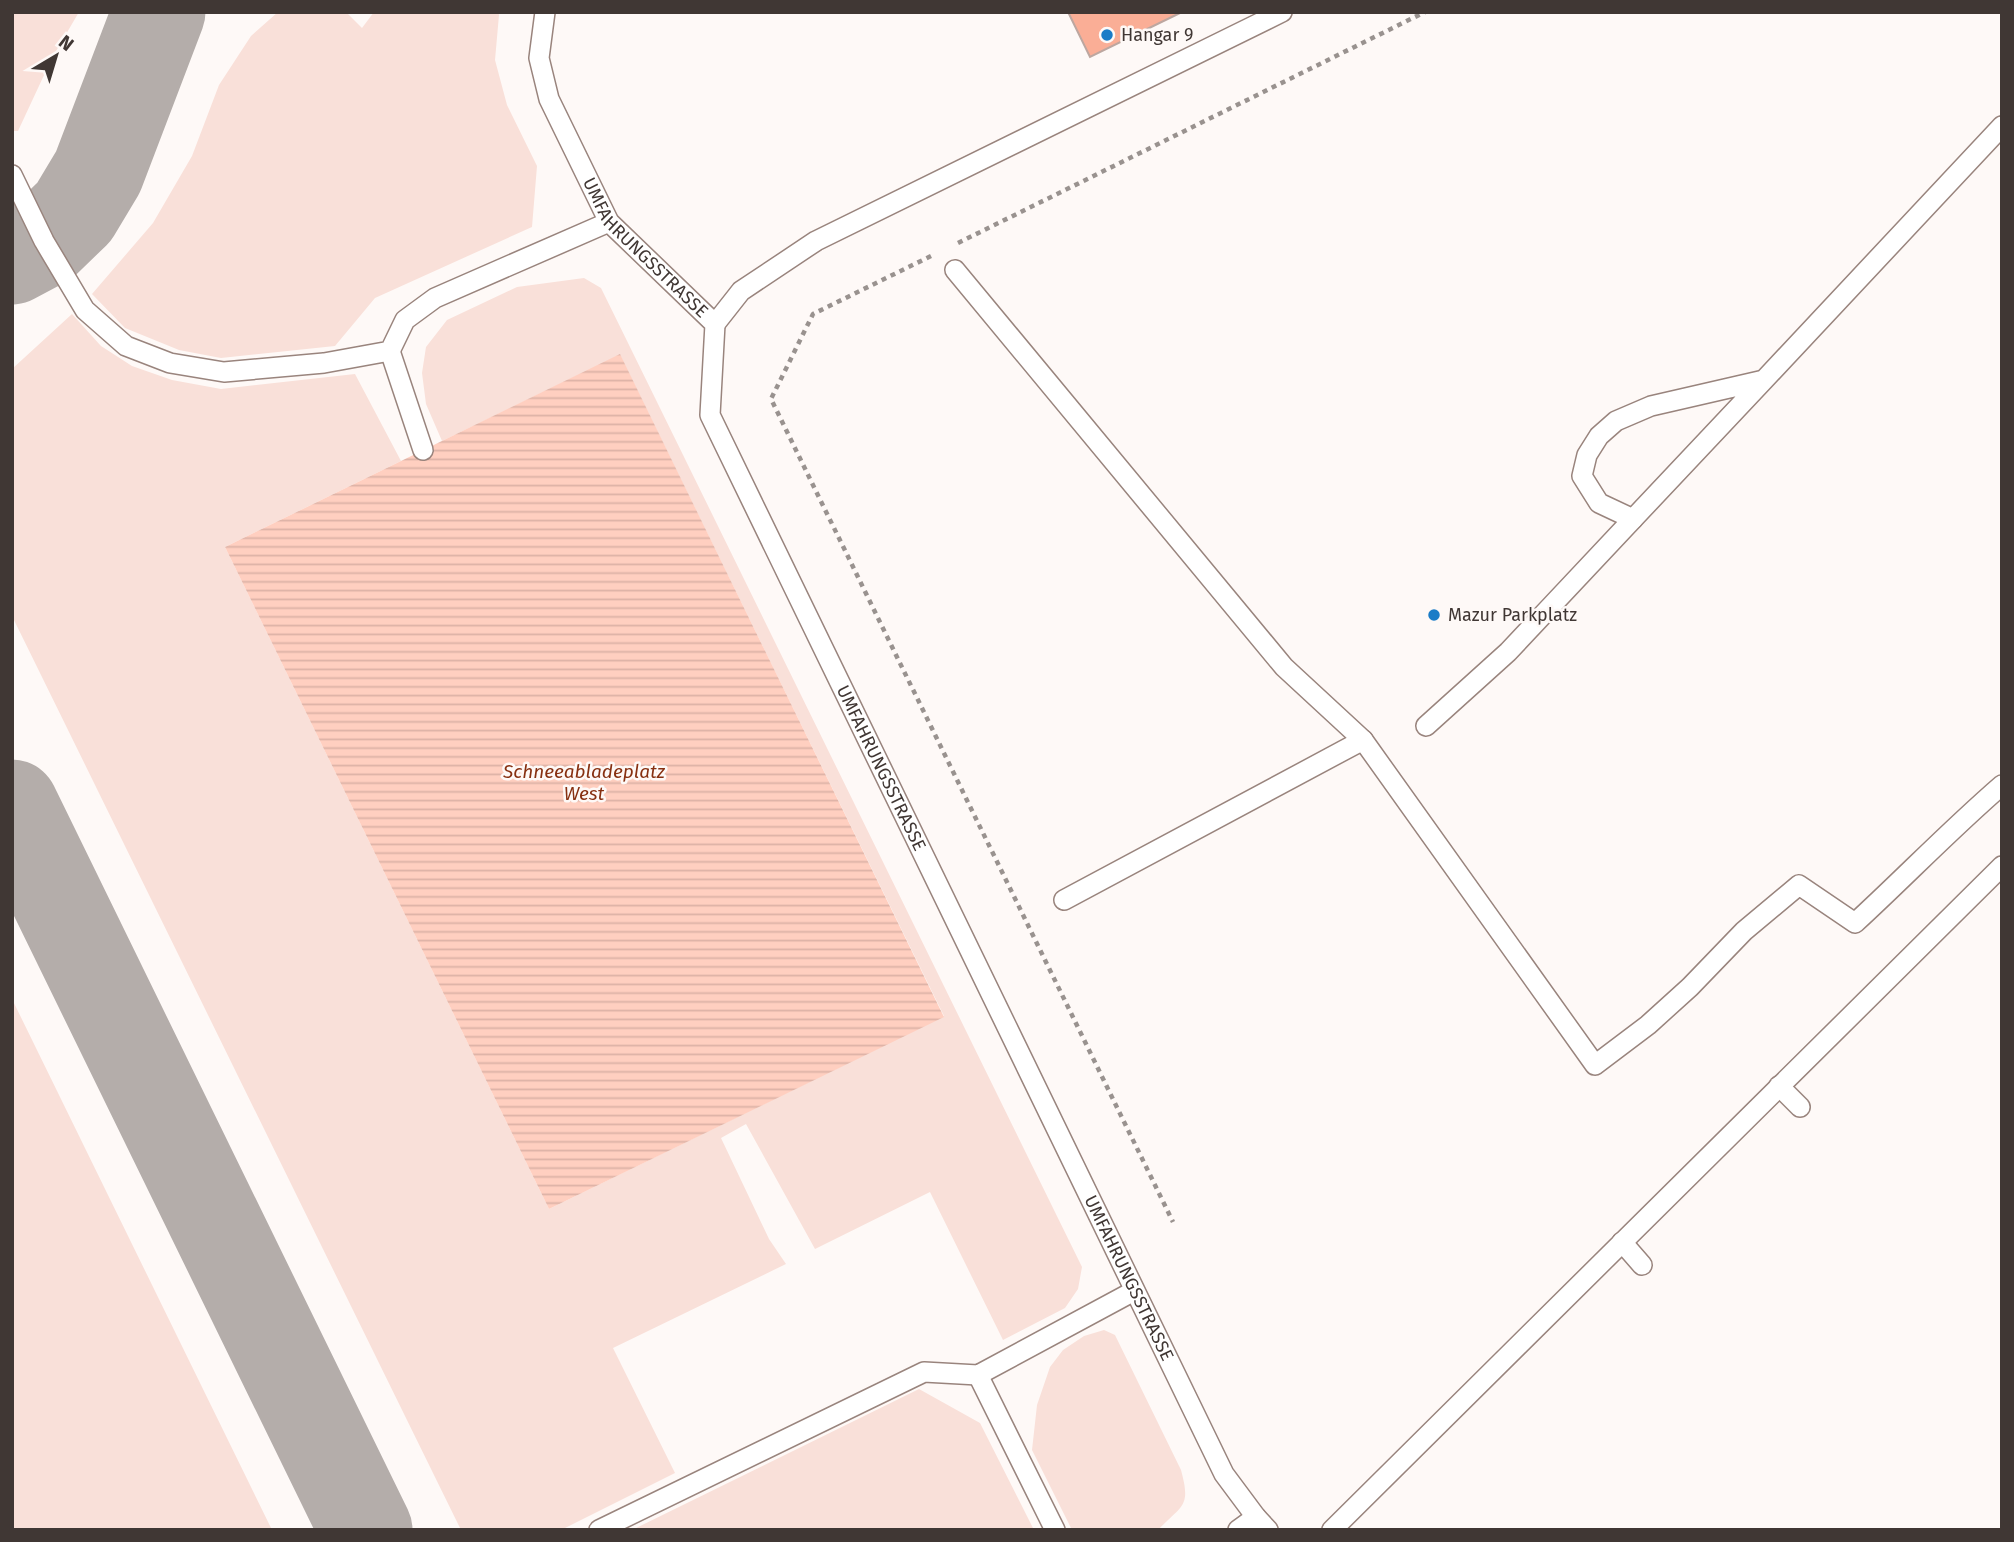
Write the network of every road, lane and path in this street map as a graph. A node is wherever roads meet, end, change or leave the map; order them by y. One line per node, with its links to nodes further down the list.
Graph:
1 (545, 12): 6 (lane, UMFAHRUNGSSTRASSE)
2 (1282, 12): 10 (lane)
3 (1424, 12): 7 (path)
4 (2002, 126): 12 (lane)
5 (12, 175): 11 (lane)
6 (609, 222): 10 (lane, UMFAHRUNGSSTRASSE); 11 (lane)
7 (948, 247)
8 (936, 253): 22 (path)
9 (955, 270): 16 (lane)
10 (715, 324): 25 (lane, UMFAHRUNGSSTRASSE)
11 (390, 351): 13 (lane)
12 (1764, 380): 14 (lane); 14 (lane)
13 (423, 450)
14 (1633, 519): 15 (lane)
15 (1426, 726)
16 (1363, 740): 17 (lane); 19 (lane)
17 (2002, 785)
18 (2002, 866): 20 (lane)
19 (1064, 900)
20 (1779, 1086): 21 (lane); 23 (lane)
21 (1800, 1107)
22 (1173, 1222)
23 (1622, 1242): 24 (lane); 31 (lane)
24 (1642, 1265)
25 (1134, 1292): 26 (lane); 27 (lane, UMFAHRUNGSSTRASSE)
26 (978, 1375): 28 (lane); 29 (lane)
27 (1262, 1523): 30 (lane)
28 (599, 1530)
29 (1055, 1530)
30 (1238, 1530)
31 (1332, 1530)

